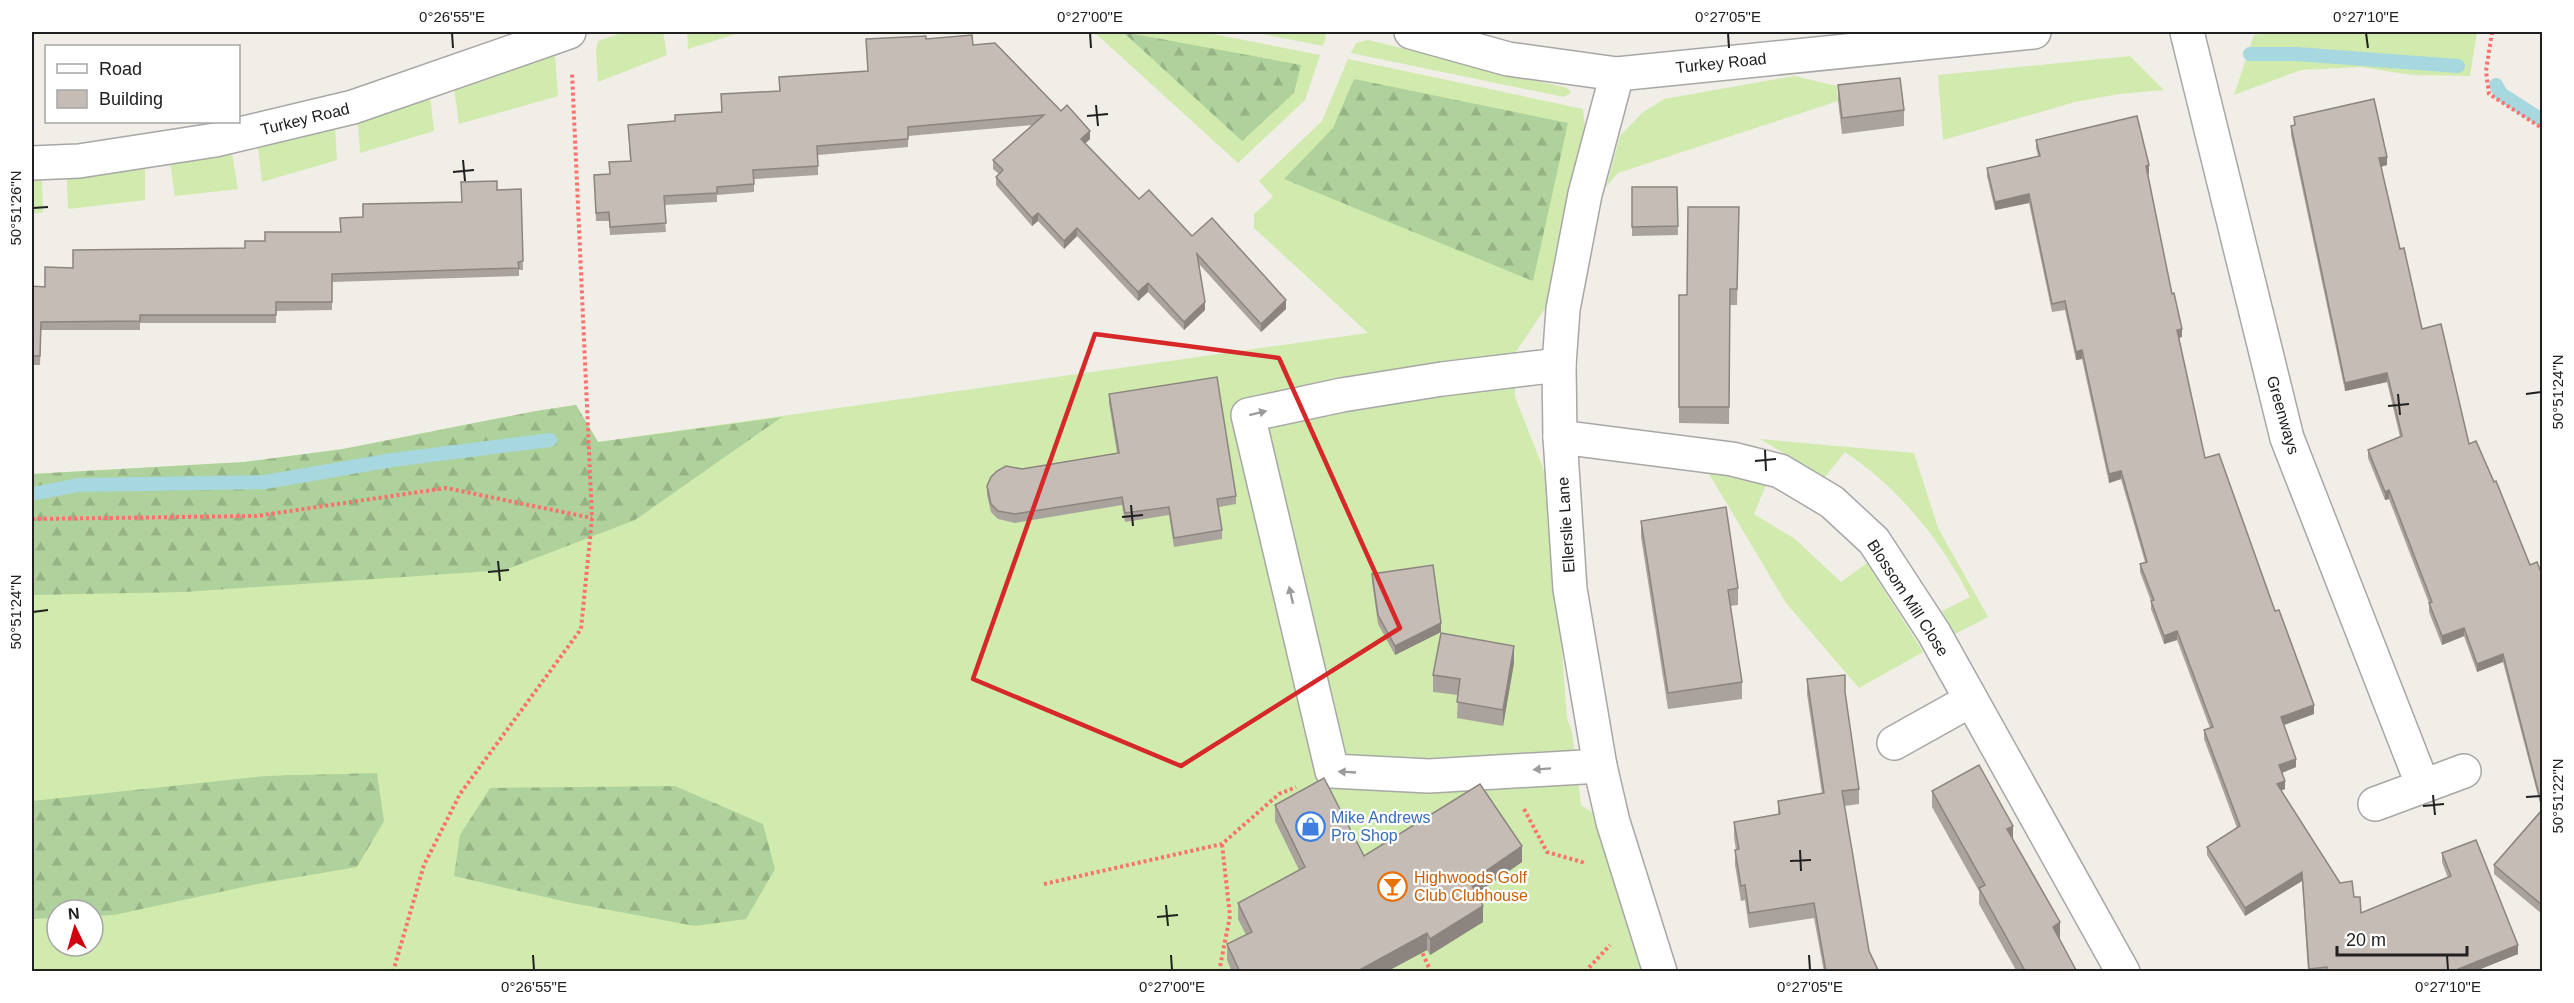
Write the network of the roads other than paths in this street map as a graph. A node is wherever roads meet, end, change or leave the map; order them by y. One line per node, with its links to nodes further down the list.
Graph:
1 (569, 32): 7 (street, Turkey Road)
2 (1412, 32): 6 (street, Turkey Road)
3 (2034, 32): 5 (street, Turkey Road)
4 (2187, 32): 14 (street, Greenways)
5 (1882, 36): 6 (street, Turkey Road)
6 (1617, 74): 8 (street, Ellerslie Lane)
7 (32, 163)
8 (1559, 366): 9 (street, Ellerslie Lane); 12 (street, one-way to 8)
9 (1560, 437): 10 (street, Blossom Mill Close); 12 (street, Ellerslie Lane)
10 (1971, 700): 11 (street); 17 (street, Blossom Mill Close)
11 (1894, 743)
12 (1600, 765): 16 (street, Ellerslie Lane)
13 (2464, 771): 14 (street)
14 (2423, 786): 15 (street)
15 (2375, 804)
16 (1660, 972)
17 (2123, 972)

